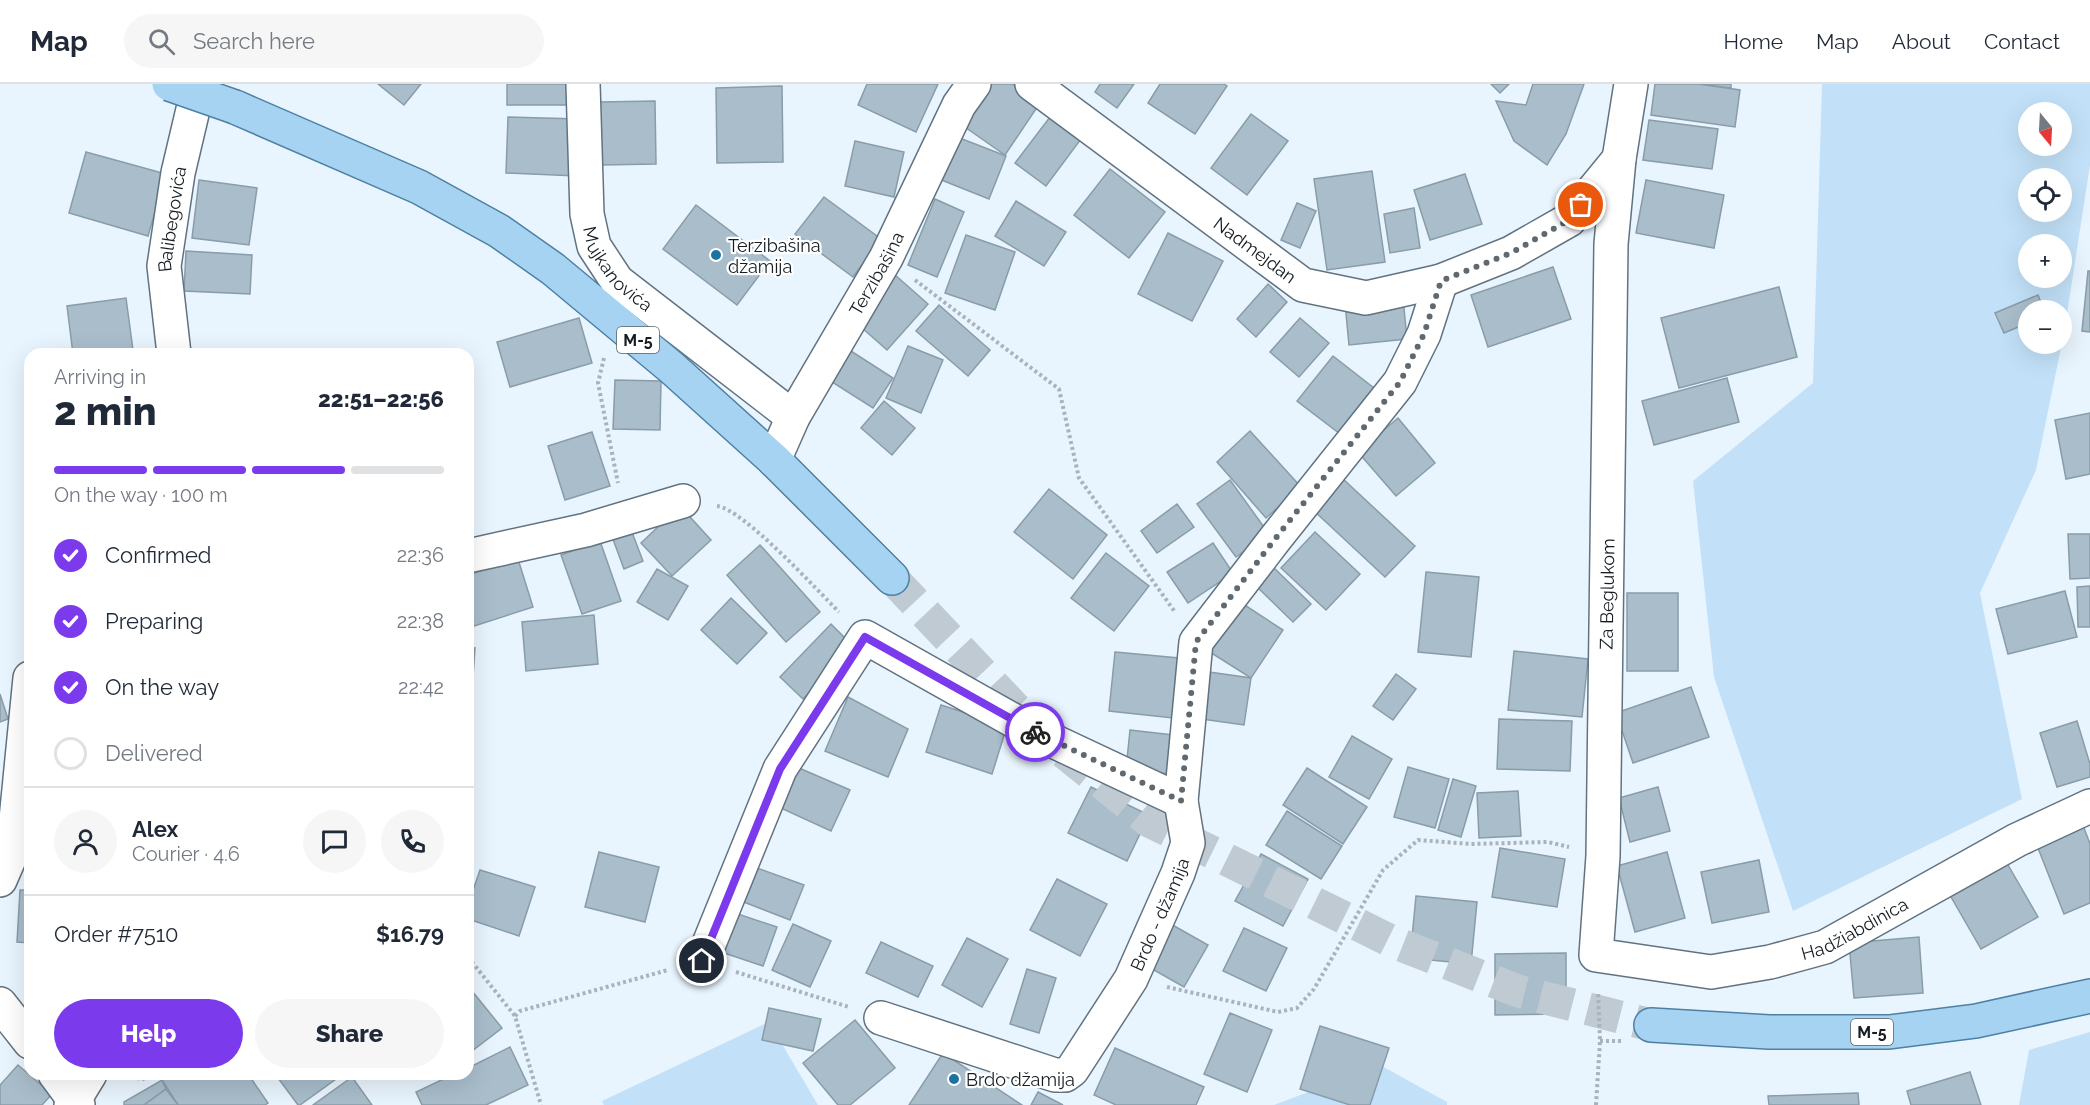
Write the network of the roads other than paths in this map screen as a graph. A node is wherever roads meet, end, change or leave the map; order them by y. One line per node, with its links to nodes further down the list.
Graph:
1 (169, 84): 11 (main road, M-5, bridge)
2 (199, 84): 9 (street, Balibegovića)
3 (583, 84): 10 (street, Mujkanovića)
4 (974, 84): 10 (street, Terzibašina)
5 (1032, 84): 8 (street, Nadmejdan)
6 (1631, 84): 7 (street, Za Beglukom)
7 (1619, 159): 8 (street, Nadmejdan); 19 (street, Za Beglukom)
8 (1441, 281): 16 (street, Brdo - džamija)
9 (173, 348)
10 (793, 417): 11 (street, Terzibašina)
11 (774, 460): 14 (main road, M-5)
12 (684, 501): 13 (street)
13 (474, 555)
14 (892, 578)
15 (24, 739): 18 (street)
16 (1181, 801): 20 (street); 23 (street, Brdo - džamija)
17 (2090, 806): 19 (street, Hadžiabdinica)
18 (0, 880)
19 (1596, 955)
20 (702, 961)
21 (2090, 996): 24 (main road, M-5)
22 (0, 1004): 25 (street)
23 (881, 1018)
24 (1651, 1025)
25 (24, 1034)
26 (61, 1080): 27 (street)
27 (78, 1096)

